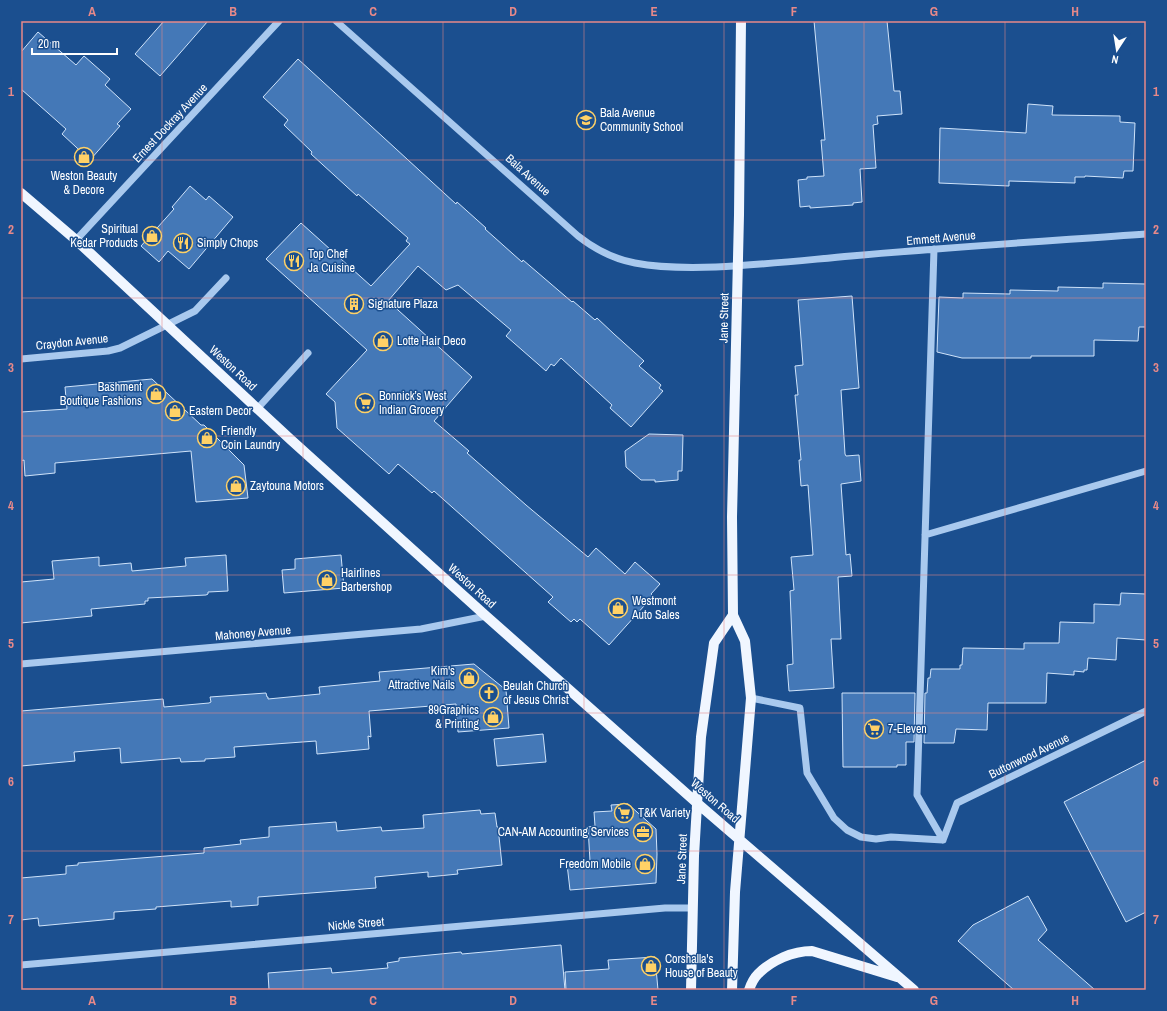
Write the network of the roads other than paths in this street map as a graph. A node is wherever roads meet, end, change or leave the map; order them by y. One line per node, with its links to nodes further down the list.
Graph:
1 (279, 21): 6 (street, Ernest Dockray Avenue)
2 (336, 21): 8 (street, Bala Avenue)
3 (742, 21): 8 (main road, Jane Street)
4 (21, 193): 6 (main road, Weston Road)
5 (1146, 234): 7 (street, Emmett Avenue)
6 (76, 240): 10 (main road, Weston Road)
7 (934, 249): 8 (street, Emmett Avenue); 15 (street)
8 (738, 266): 16 (main road, Jane Street)
9 (226, 278): 10 (street, Craydon Avenue)
10 (168, 325): 12 (street, Craydon Avenue); 13 (main road, Weston Road)
11 (308, 353): 13 (street)
12 (21, 359)
13 (258, 409): 17 (main road, Weston Road)
14 (1146, 471): 15 (street)
15 (924, 535): 23 (street)
16 (733, 615): 19 (main road, Jane Street); 21 (main road, Jane Street)
17 (486, 616): 18 (street, Mahoney Avenue); 21 (main road, Weston Road)
18 (21, 664)
19 (751, 698): 22 (main road, Jane Street); 23 (street)
20 (1146, 711): 23 (street, Buttonwood Avenue)
21 (697, 803): 22 (main road, Weston Road); 24 (main road, Jane Street)
22 (738, 838): 26 (main road, Weston Road); 28 (main road, Jane Street)
23 (943, 840)
24 (693, 908): 25 (street, Nickle Street); 27 (main road, Jane Street)
25 (21, 965)
26 (901, 979): 29 (main road); 30 (main road, Weston Road)
27 (690, 990)
28 (732, 990)
29 (748, 990)
30 (914, 990)

